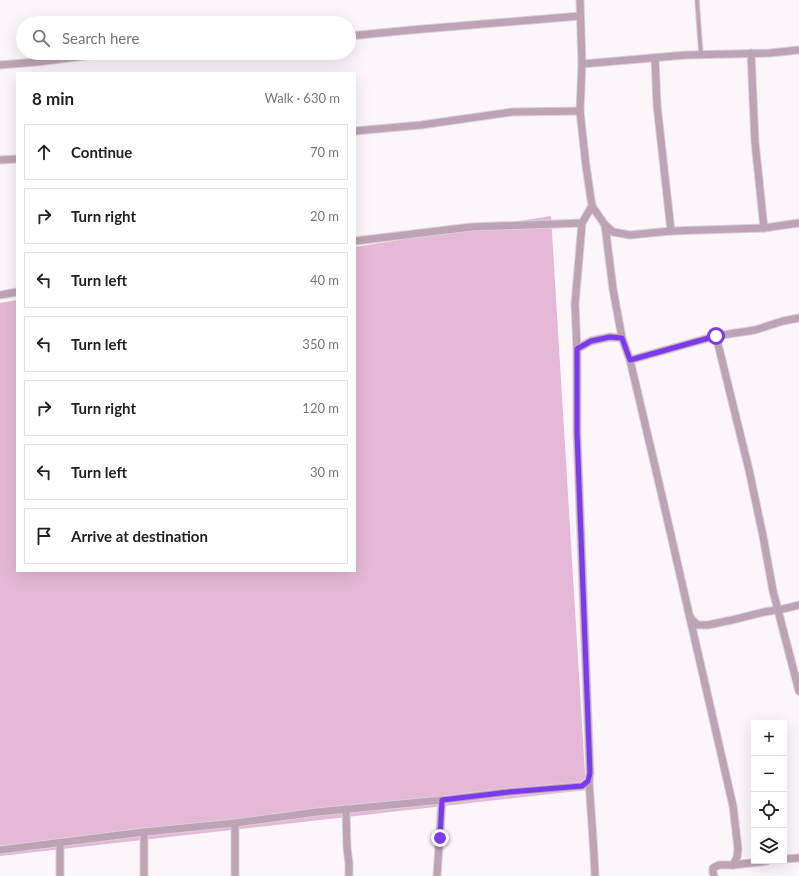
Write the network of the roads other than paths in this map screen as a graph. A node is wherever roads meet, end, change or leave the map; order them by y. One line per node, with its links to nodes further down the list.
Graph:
1 (580, 0): 3 (street)
2 (697, 0): 7 (lane)
3 (580, 16): 4 (street); 10 (street)
4 (356, 35)
5 (799, 50): 6 (street)
6 (751, 52): 7 (street); 20 (street)
7 (701, 55): 8 (street)
8 (655, 58): 10 (street); 21 (street)
9 (52, 60): 11 (street)
10 (582, 64): 12 (street)
11 (0, 65)
12 (580, 111): 13 (street); 16 (street)
13 (356, 131)
14 (16, 159): 15 (street)
15 (0, 160)
16 (592, 206): 17 (street); 19 (street)
17 (582, 223): 22 (street); 28 (street)
18 (799, 223): 20 (street)
19 (605, 225): 21 (street); 27 (street)
20 (764, 228): 21 (street)
21 (670, 231)
22 (356, 241)
23 (16, 292): 24 (street)
24 (0, 295)
25 (799, 318): 26 (street)
26 (716, 336): 29 (street); 31 (street)
27 (622, 338): 28 (street); 29 (street)
28 (577, 349): 34 (street)
29 (630, 360): 32 (street)
30 (799, 605): 31 (street)
31 (778, 610): 32 (street); 33 (street)
32 (689, 615): 44 (street)
33 (799, 691)
34 (588, 781): 35 (street); 50 (street)
35 (442, 800): 36 (street); 49 (street)
36 (346, 809): 37 (street); 48 (street)
37 (234, 823): 38 (street); 47 (street)
38 (144, 832): 39 (street); 46 (street)
39 (60, 843): 40 (street); 45 (street)
40 (0, 850)
41 (799, 858): 42 (street)
42 (787, 859)
43 (751, 863): 44 (street)
44 (733, 865): 51 (street)
45 (60, 876)
46 (144, 876)
47 (235, 876)
48 (349, 876)
49 (437, 876)
50 (595, 876)
51 (714, 876)

